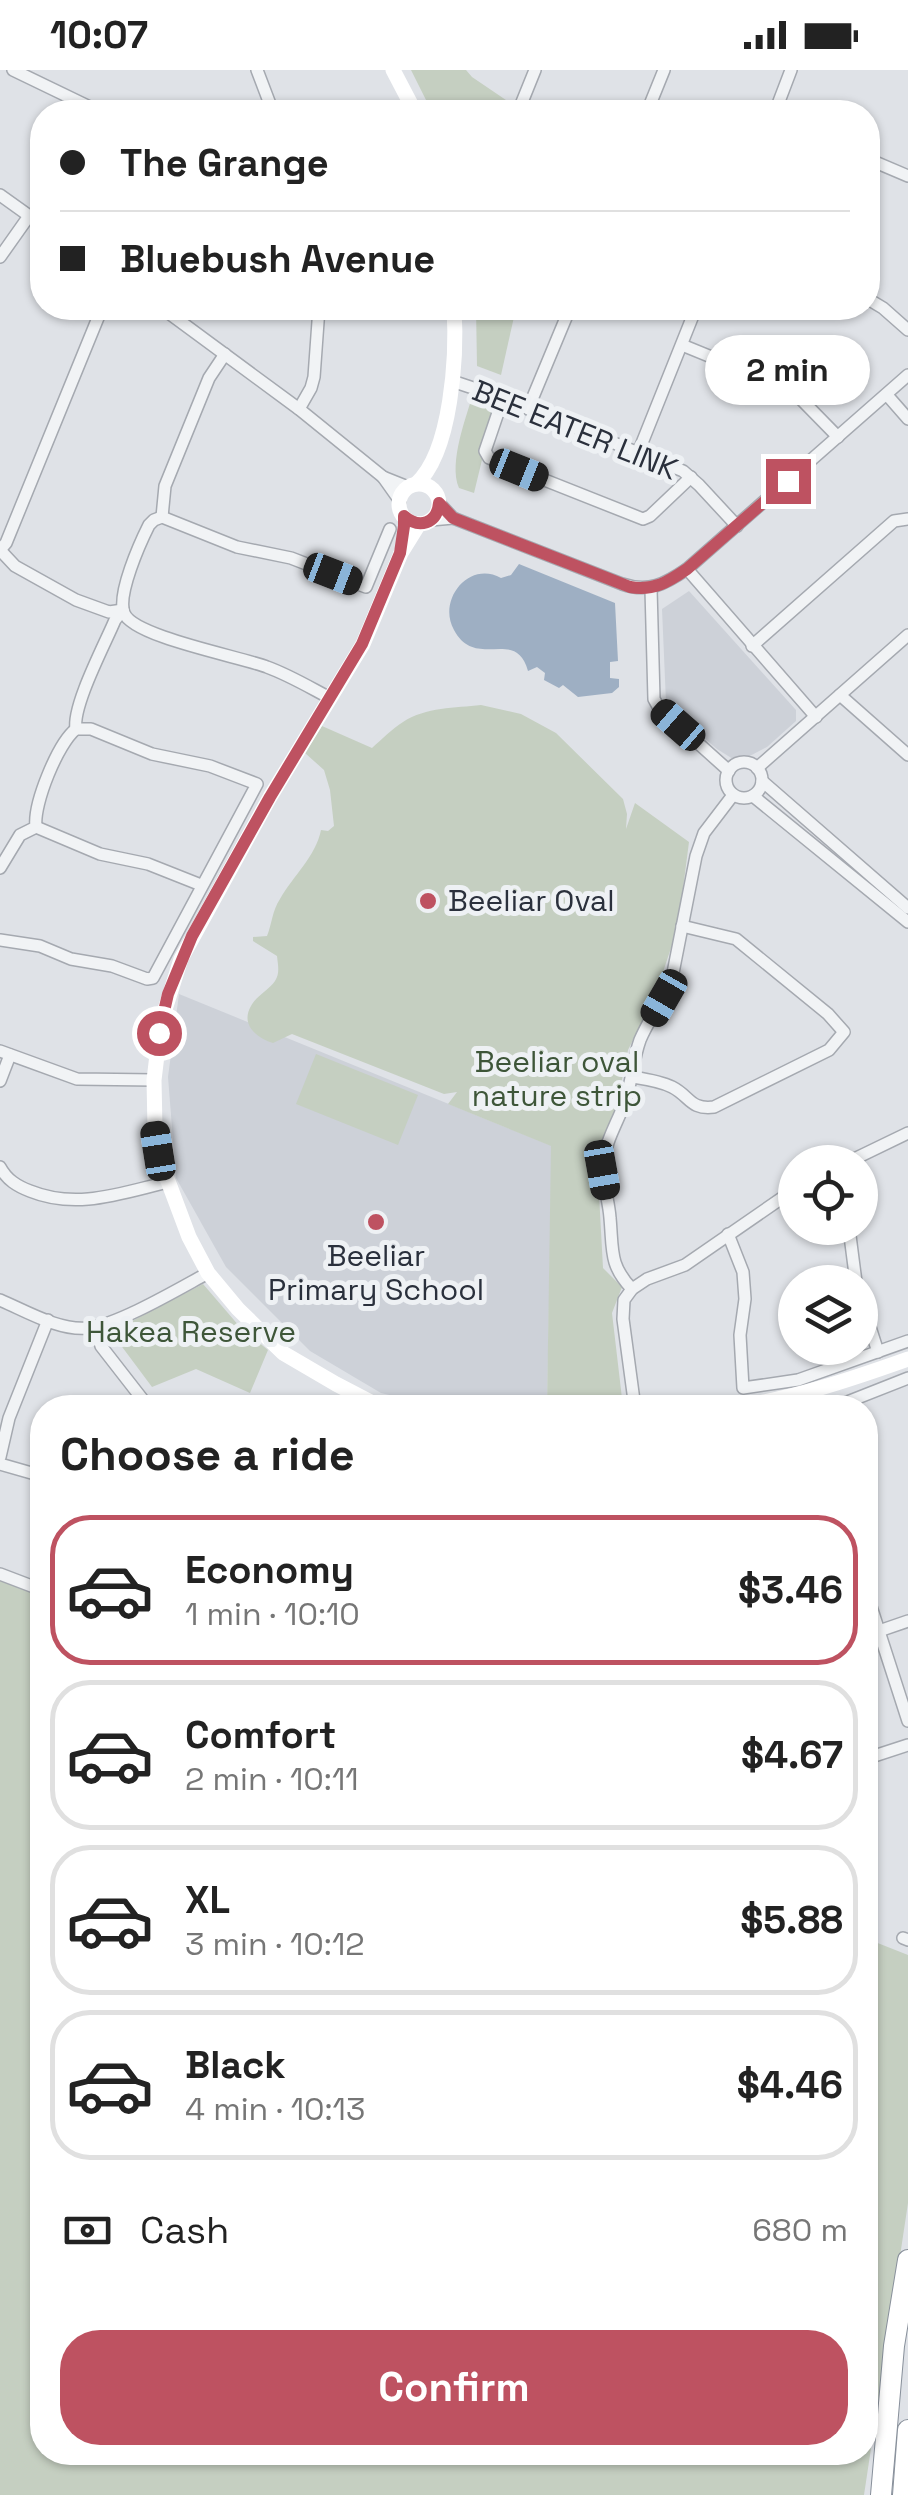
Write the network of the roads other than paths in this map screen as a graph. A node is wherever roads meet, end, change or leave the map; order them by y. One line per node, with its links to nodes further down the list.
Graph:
1 (13, 70): 7 (street)
2 (257, 70): 8 (street)
3 (393, 70): 9 (street)
4 (535, 70): 10 (street)
5 (664, 70): 11 (street)
6 (792, 70): 12 (street)
7 (75, 100)
8 (268, 100)
9 (408, 100)
10 (523, 100)
11 (652, 100)
12 (780, 100)
13 (880, 164): 14 (street)
14 (908, 176)
15 (0, 195): 16 (street)
16 (29, 216): 17 (street)
17 (0, 257)
18 (880, 306): 25 (street)
19 (97, 320): 47 (street)
20 (183, 320): 27 (street)
21 (318, 320): 33 (street)
22 (455, 320): 29 (street)
23 (565, 320): 32 (street)
24 (691, 320): 26 (street)
25 (908, 330)
26 (682, 344): 35 (street); 36 (street)
27 (225, 354): 33 (street); 41 (street)
28 (908, 375): 30 (street)
29 (452, 382): 31 (street, BEE EATER LINK); 37 (street)
30 (887, 394): 34 (street); 35 (street)
31 (503, 398): 32 (street, BEE EATER LINK); 38 (street)
32 (528, 409): 36 (street, BEE EATER LINK)
33 (299, 410): 39 (street)
34 (908, 418)
35 (838, 437): 45 (street)
36 (638, 452): 38 (street, BEE EATER LINK)
37 (434, 463): 39 (street); 40 (street)
38 (690, 478): 45 (street, BEE EATER LINK)
39 (407, 497): 40 (street); 44 (street); 48 (street)
40 (436, 497): 42 (street); 44 (street)
41 (162, 517): 46 (street); 51 (street)
42 (453, 518): 44 (street); 50 (street)
43 (908, 519): 53 (street)
44 (425, 522): 48 (street)
45 (736, 526): 49 (street)
46 (390, 529)
47 (0, 550): 51 (street)
48 (400, 553): 55 (street)
49 (687, 569): 50 (street); 53 (street)
50 (651, 589): 59 (street)
51 (123, 610): 55 (street); 57 (street)
52 (908, 635): 54 (street)
53 (752, 646): 56 (street)
54 (840, 695): 56 (street); 58 (street)
55 (330, 698): 72 (street)
56 (816, 717): 60 (street)
57 (76, 729): 63 (street); 65 (street)
58 (908, 755)
59 (729, 770): 60 (street); 61 (street)
60 (760, 774): 62 (street); 66 (street)
61 (733, 794): 62 (street); 68 (street)
62 (753, 796): 67 (street)
63 (36, 827): 64 (street); 65 (street)
64 (0, 868)
65 (201, 885): 69 (street)
66 (908, 908)
67 (908, 922)
68 (682, 926): 71 (street); 71 (street)
69 (0, 940)
70 (5, 1053): 72 (street); 73 (street)
71 (632, 1076): 81 (street)
72 (154, 1080): 77 (street)
73 (0, 1081)
74 (908, 1133): 75 (street)
75 (878, 1148)
76 (0, 1167): 77 (street)
77 (168, 1182): 80 (street)
78 (778, 1200): 79 (street)
79 (728, 1234): 81 (street); 88 (street)
80 (208, 1273): 84 (street); 91 (street)
81 (632, 1289): 92 (street)
82 (0, 1300): 83 (street)
83 (48, 1320): 84 (street); 95 (street)
84 (96, 1326): 90 (street)
85 (908, 1341): 86 (street)
86 (878, 1352)
87 (908, 1360): 93 (street)
88 (841, 1365)
89 (908, 1378): 94 (street)
90 (139, 1395)
91 (357, 1395)
92 (634, 1395)
93 (798, 1395)
94 (865, 1395)
95 (0, 1460): 96 (street)
96 (30, 1471)
97 (0, 1574): 98 (street)
98 (30, 1585)
99 (908, 1621): 100 (street)
100 (878, 1631): 101 (street)
101 (908, 1721)
102 (908, 1745): 103 (street)
103 (878, 1755)
104 (908, 2260): 106 (highway)
105 (908, 2430): 107 (highway)
106 (881, 2495)
107 (903, 2495)

